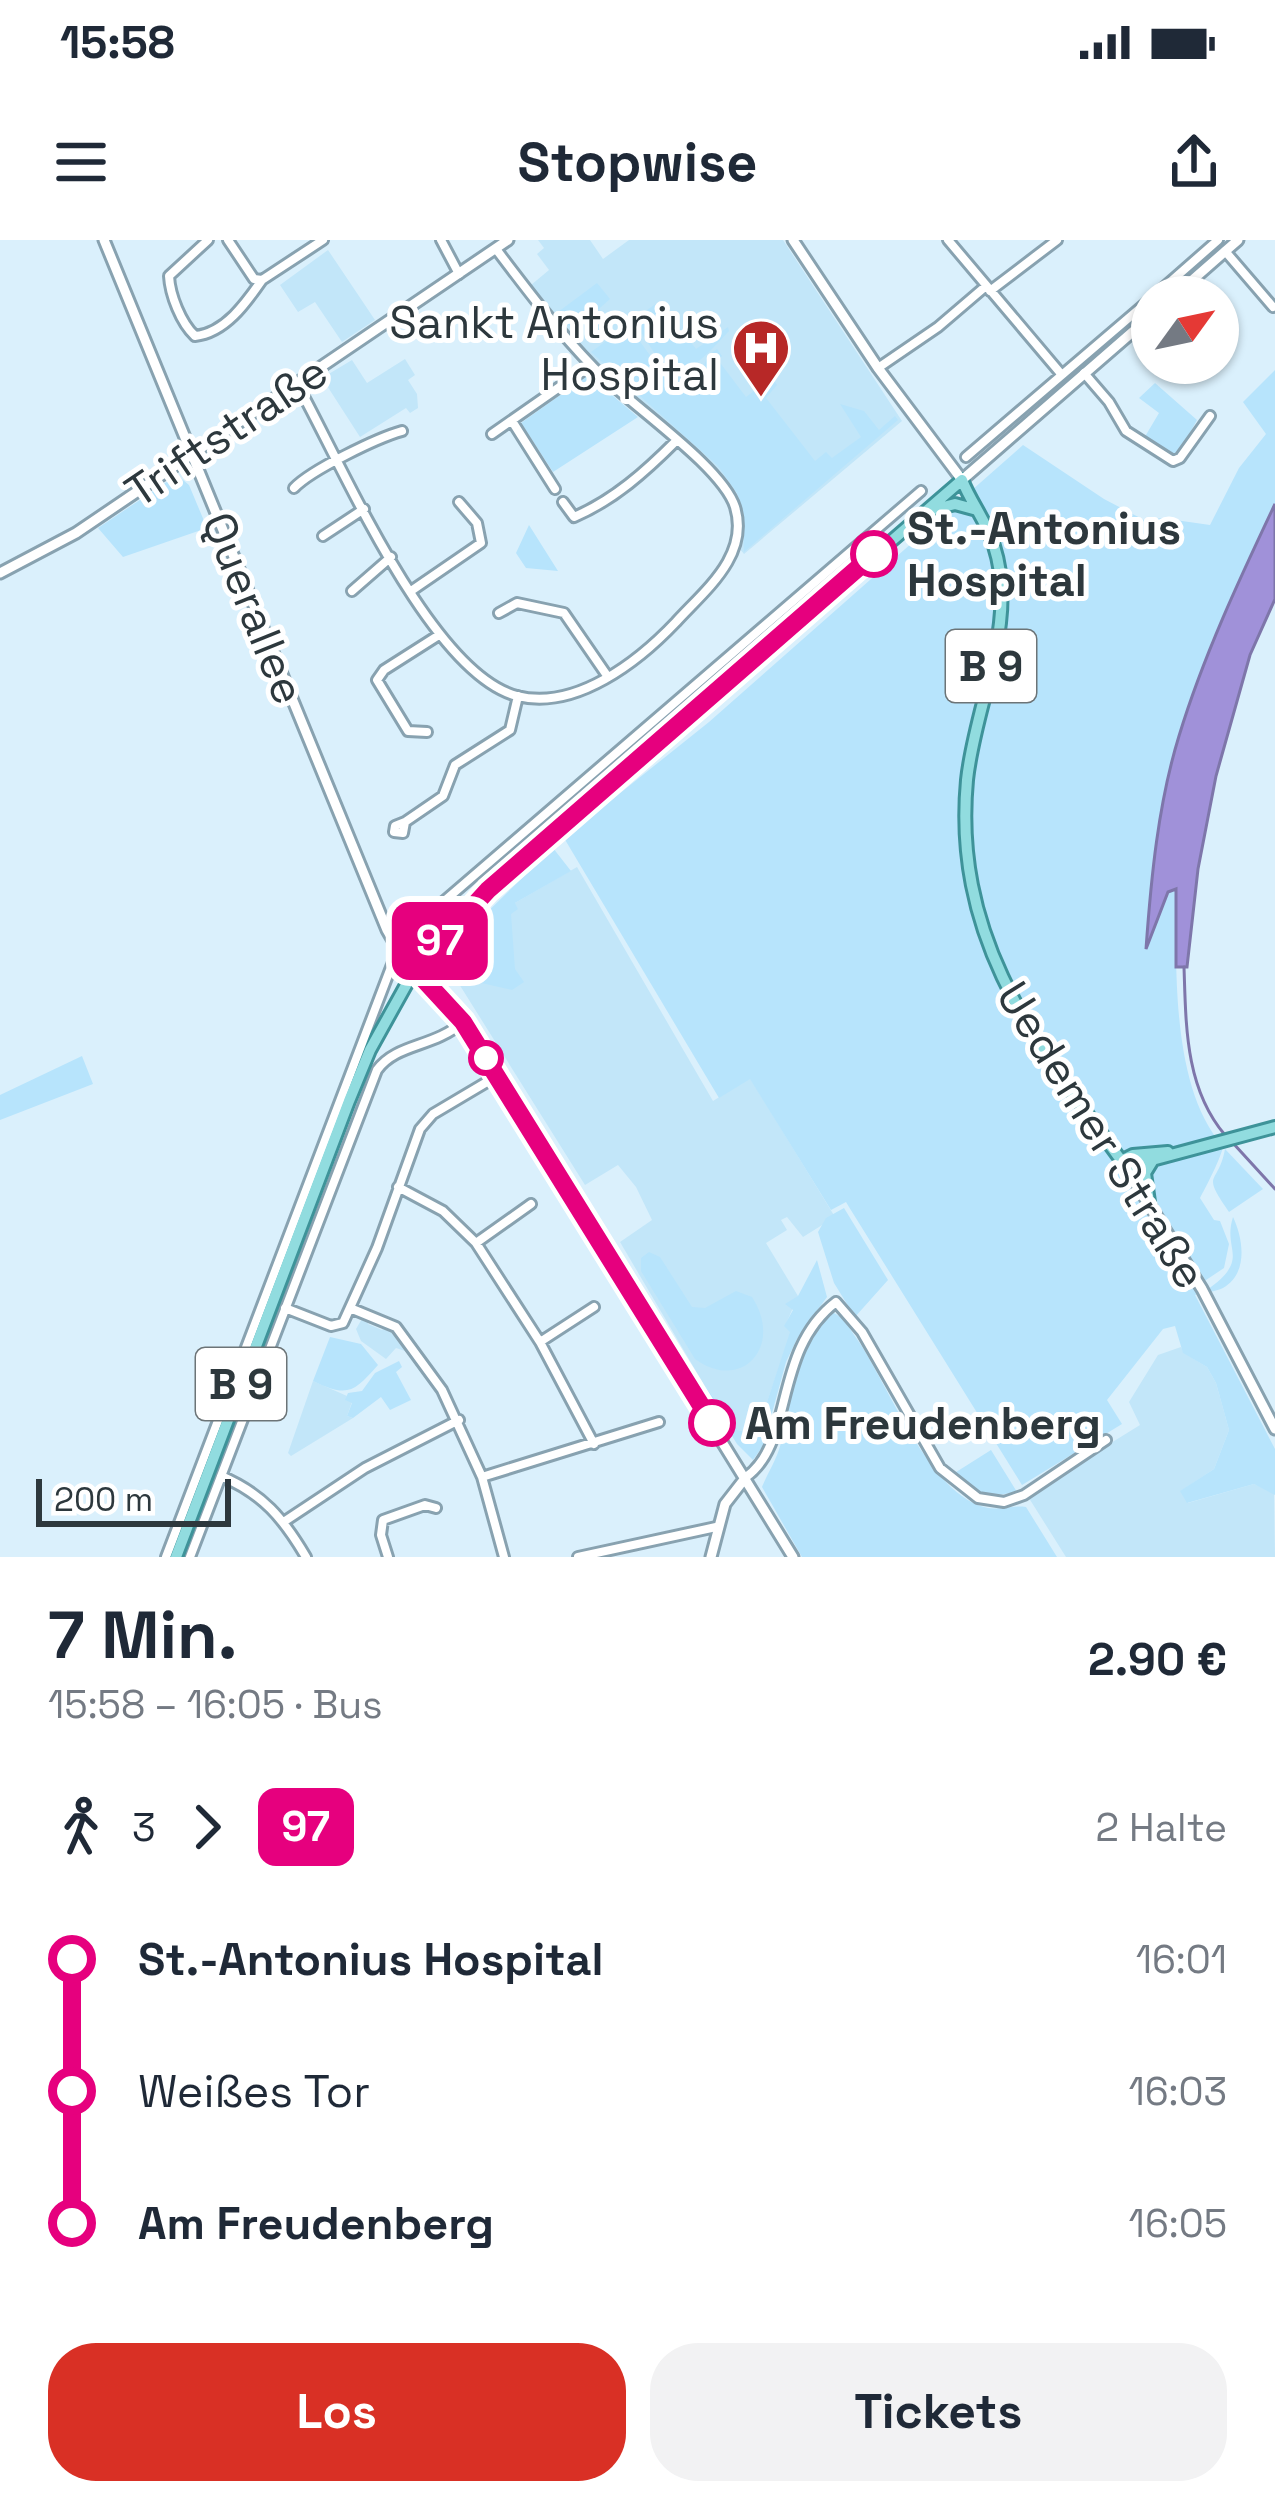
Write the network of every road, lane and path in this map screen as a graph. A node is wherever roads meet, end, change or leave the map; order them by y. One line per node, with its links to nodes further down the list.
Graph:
1 (104, 240): 31 (street, Querallee)
2 (208, 240): 16 (street)
3 (228, 240): 16 (street)
4 (323, 240): 16 (street)
5 (441, 240): 13 (street)
6 (508, 240): 12 (street, Triftstraße)
7 (793, 240): 22 (street)
8 (947, 240): 17 (street)
9 (1057, 240): 17 (street)
10 (1238, 240): 11 (street)
11 (1222, 245): 14 (street); 15 (street); 18 (street)
12 (496, 249): 13 (street, Triftstraße); 21 (street)
13 (459, 274): 25 (street, Triftstraße)
14 (1180, 276)
15 (1193, 276)
16 (262, 280)
17 (988, 288): 22 (street); 24 (street)
18 (1273, 307)
19 (1131, 315): 24 (street)
20 (1131, 333): 23 (street)
21 (591, 365): 27 (street); 30 (street)
22 (878, 368): 34 (street)
23 (1084, 373): 26 (street); 34 (street)
24 (1063, 375): 32 (street)
25 (296, 382): 31 (street, Triftstraße); 33 (street)
26 (1210, 416)
27 (512, 421): 29 (street); 36 (street)
28 (402, 431): 33 (street)
29 (492, 434)
30 (676, 441): 39 (street); 50 (street)
31 (191, 453): 45 (street, Triftstraße); 54 (street, Querallee)
32 (966, 458)
33 (338, 463): 35 (street); 40 (street)
34 (962, 480): 41 (main road, Uedemer Straße / B 9); 42 (main road)
35 (294, 488)
36 (555, 489)
37 (921, 491): 54 (street)
38 (458, 502): 47 (street)
39 (563, 502)
40 (364, 509): 43 (street); 44 (street)
41 (977, 510): 42 (main road); 61 (main road, Uedemer Straße / B 9)
42 (924, 512): 55 (main road)
43 (323, 536)
44 (391, 556): 46 (street); 47 (street)
45 (0, 572)
46 (352, 591)
47 (411, 591): 49 (street)
48 (500, 613): 50 (street)
49 (439, 635): 51 (street); 52 (street)
50 (608, 677): 51 (street)
51 (518, 696): 53 (street)
52 (428, 732)
53 (405, 822)
54 (396, 946): 55 (street, Querallee); 81 (street)
55 (415, 970): 56 (street, Querallee); 82 (main road, B 9)
56 (463, 1022): 57 (street, Querallee); 67 (street)
57 (497, 1076): 62 (street); 77 (street, Querallee)
58 (1275, 1127): 59 (main road)
59 (1171, 1152): 60 (main road); 61 (main road)
60 (1153, 1160): 61 (main road); 63 (main road)
61 (1124, 1164): 63 (street, Uedemer Straße)
62 (398, 1186): 65 (street); 68 (street)
63 (1149, 1202): 72 (street, Uedemer Straße)
64 (531, 1204): 65 (street)
65 (476, 1244): 69 (street)
66 (594, 1307): 69 (street)
67 (285, 1308): 68 (street); 75 (street)
68 (350, 1308): 70 (street)
69 (540, 1342): 74 (street)
70 (458, 1420): 76 (street); 79 (street)
71 (658, 1422): 74 (street)
72 (1275, 1429)
73 (1106, 1440): 77 (street)
74 (594, 1444): 76 (street)
75 (221, 1476): 79 (street); 83 (street)
76 (482, 1477): 86 (street)
77 (746, 1477): 80 (street); 89 (street, Querallee)
78 (436, 1508): 85 (street)
79 (285, 1521): 84 (street)
80 (716, 1527): 87 (street); 88 (street)
81 (166, 1557)
82 (176, 1557)
83 (190, 1557)
84 (306, 1557)
85 (388, 1557)
86 (504, 1557)
87 (578, 1557)
88 (711, 1557)
89 (793, 1557)

